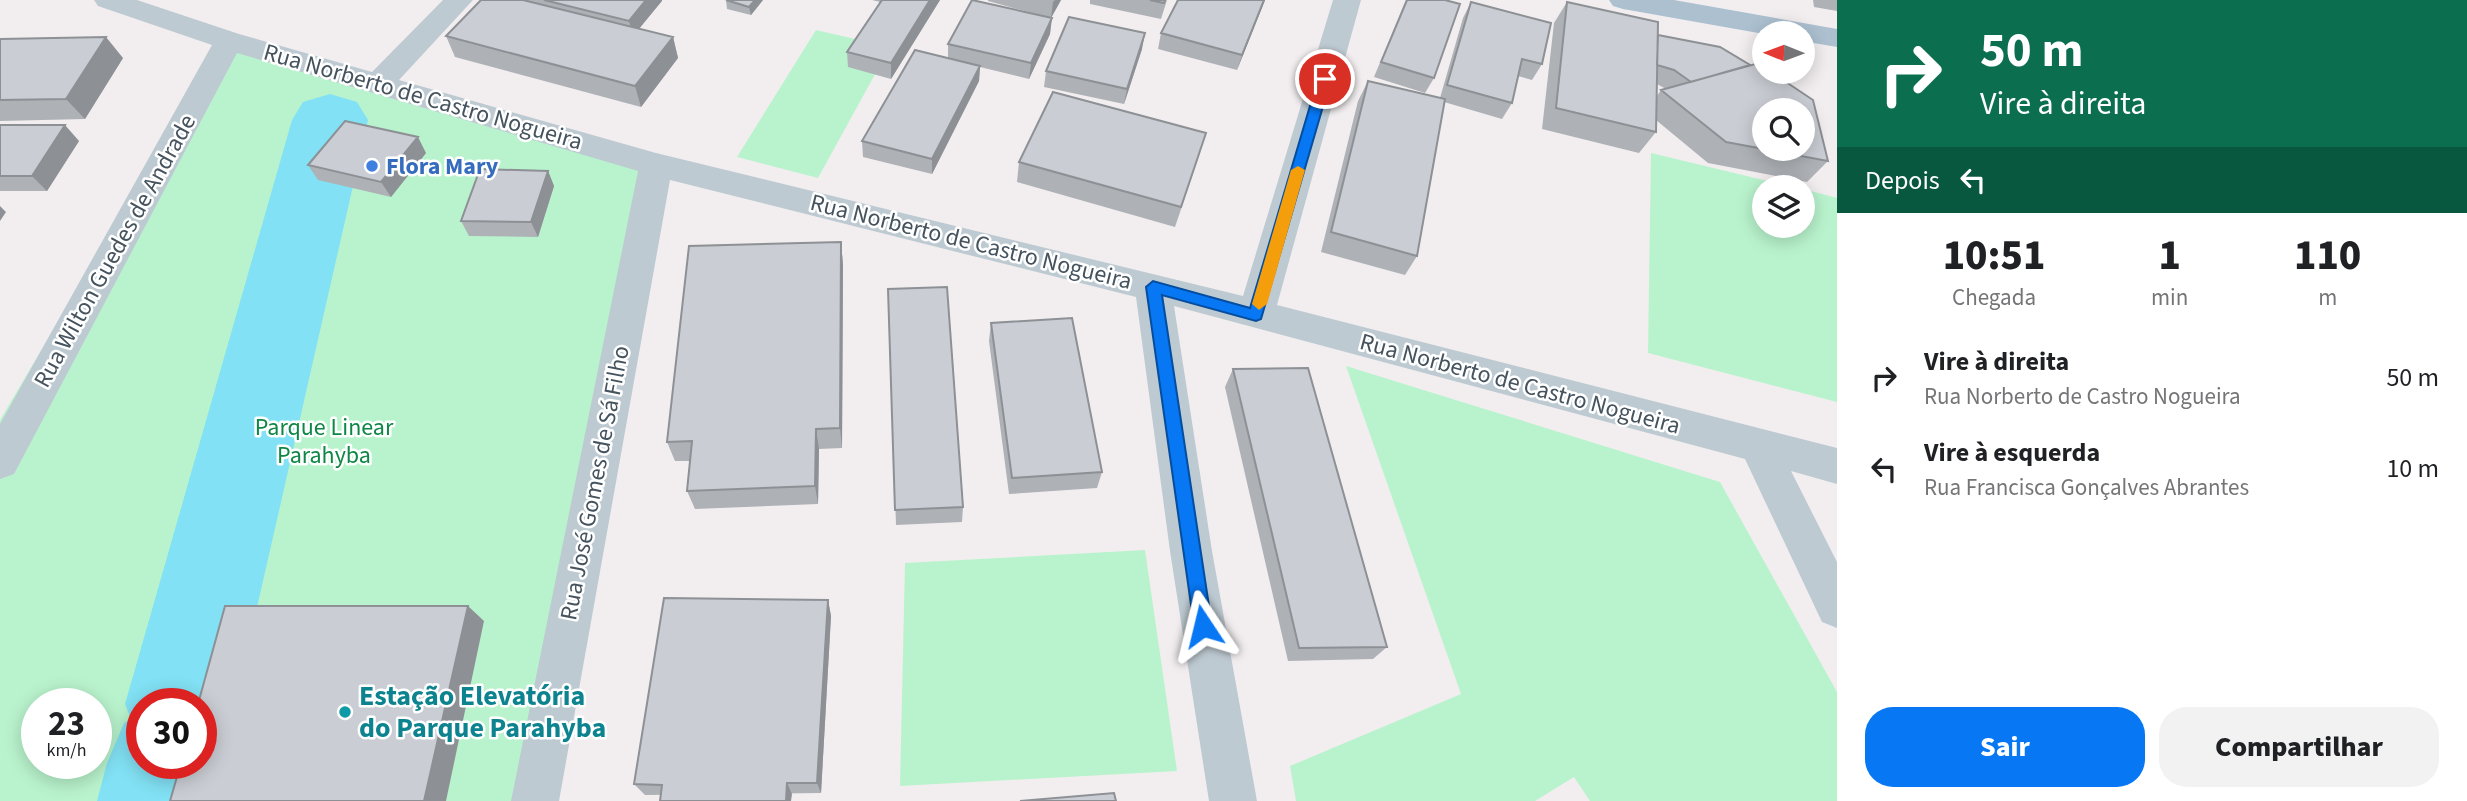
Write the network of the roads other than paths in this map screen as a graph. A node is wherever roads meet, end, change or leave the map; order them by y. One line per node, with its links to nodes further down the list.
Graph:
1 (108, 0): 6 (street, Rua Norberto de Castro Nogueira)
2 (459, 0): 7 (street)
3 (1348, 0): 10 (street)
4 (1623, 0): 5 (main road)
5 (1837, 38)
6 (229, 41): 7 (street, Rua Norberto de Castro Nogueira); 12 (street, Rua Wilton Guedes de Andrade)
7 (379, 83): 8 (street, Rua Norberto de Castro Nogueira)
8 (656, 165): 9 (street, Rua Norberto de Castro Nogueira); 15 (street, Rua José Gomes de Sá Filho)
9 (1153, 287): 10 (street, Rua Norberto de Castro Nogueira); 16 (street)
10 (1256, 315): 11 (street, Rua Norberto de Castro Nogueira)
11 (1758, 445): 13 (street, Rua Norberto de Castro Nogueira); 14 (street)
12 (0, 462)
13 (1837, 467)
14 (1837, 607)
15 (535, 801)
16 (1233, 801)

